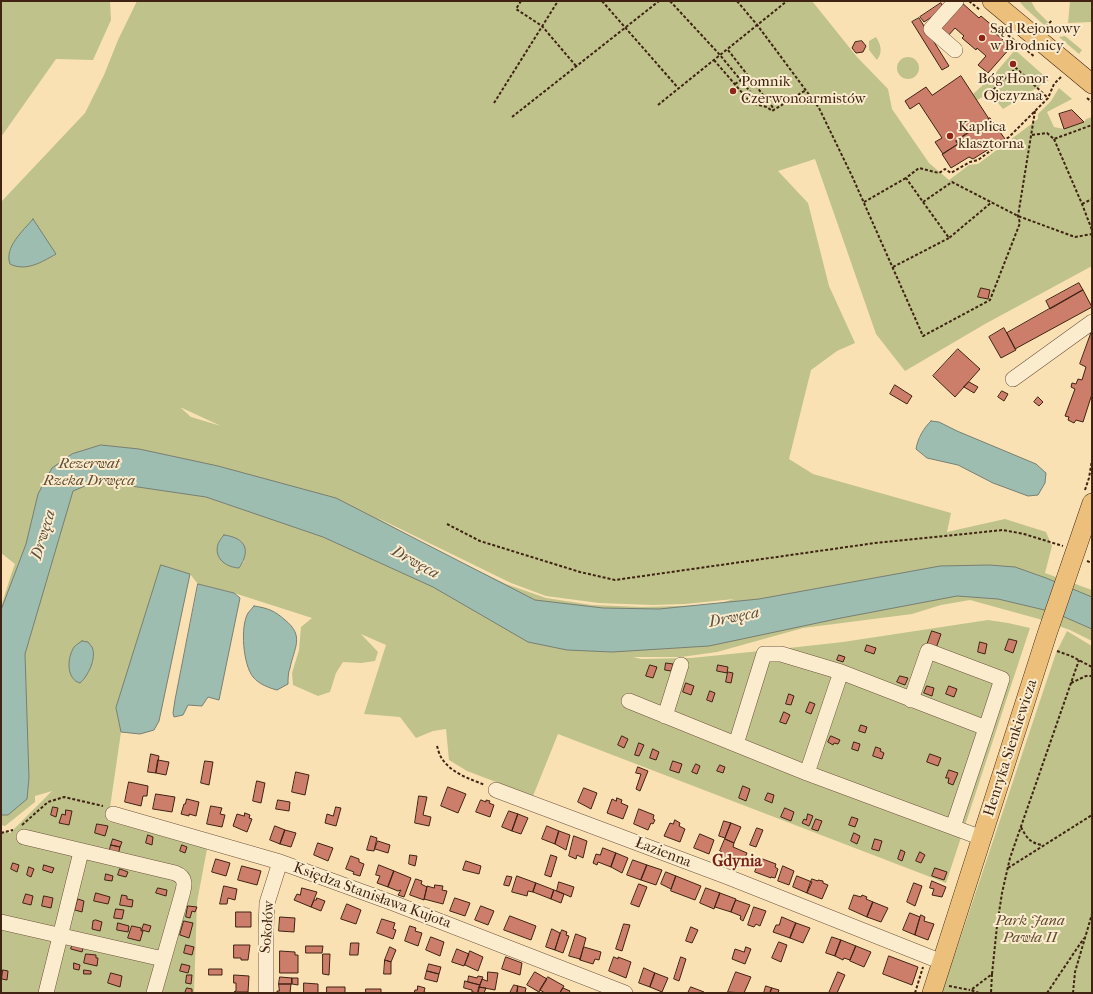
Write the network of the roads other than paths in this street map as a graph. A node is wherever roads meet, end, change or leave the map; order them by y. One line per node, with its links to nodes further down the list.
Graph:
1 (956, 1): 3 (street)
2 (992, 1): 4 (main road)
3 (955, 50)
4 (1092, 83)
5 (1092, 322): 6 (street)
6 (1013, 379)
7 (1092, 503): 20 (main road, Henryka Sienkiewicza)
8 (681, 665): 12 (street)
9 (841, 672): 10 (street); 14 (street); 15 (street)
10 (911, 700): 13 (street); 13 (street)
11 (629, 701): 12 (street)
12 (665, 716): 14 (street)
13 (986, 728): 18 (street)
14 (736, 744): 15 (street)
15 (807, 773): 18 (street)
16 (496, 790): 26 (street, Łazienna)
17 (111, 811): 22 (street, Księdza Stanisława Kujota)
18 (953, 827): 20 (street)
19 (20, 831): 21 (street)
20 (982, 838): 26 (main road, Henryka Sienkiewicza)
21 (81, 852): 24 (street); 25 (street)
22 (280, 862): 30 (street, Sokołów); 31 (street, Księdza Stanisława Kujota)
23 (1, 922): 24 (street)
24 (61, 936): 25 (street); 28 (street)
25 (162, 959): 29 (street)
26 (942, 962): 27 (main road, Henryka Sienkiewicza)
27 (938, 989)
28 (46, 993)
29 (154, 993)
30 (266, 993)
31 (625, 993)

